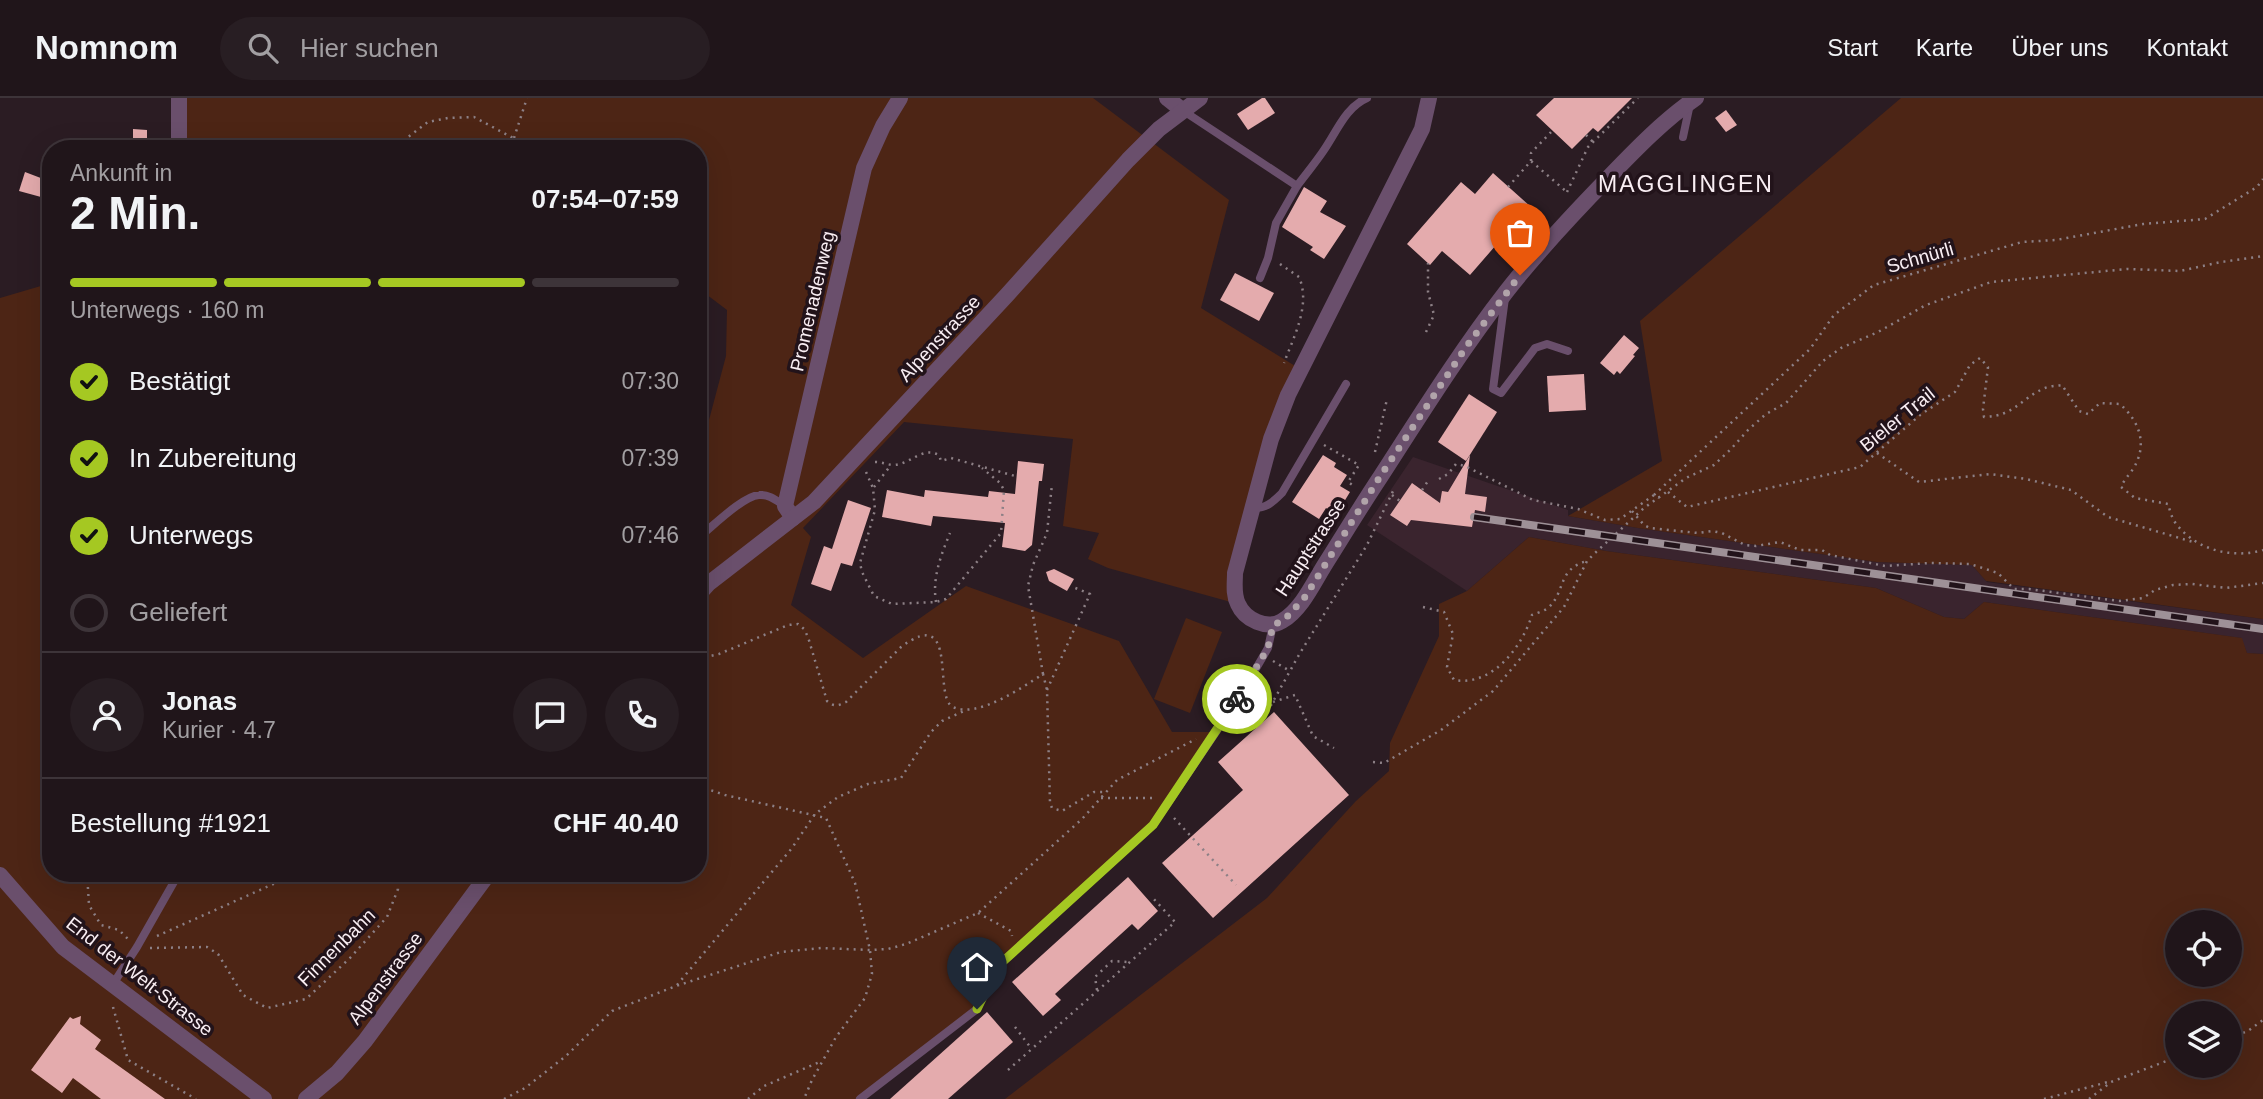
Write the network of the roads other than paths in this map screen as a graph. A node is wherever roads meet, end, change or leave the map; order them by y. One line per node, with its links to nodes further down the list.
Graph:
1 (178, 98): 10 (street)
2 (900, 98): 17 (street, Promenadenweg)
3 (1167, 98): 8 (street)
4 (1200, 98): 8 (street, Alpenstrasse)
5 (1367, 98): 11 (lane)
6 (1429, 98): 16 (street)
7 (1693, 100): 9 (lane); 13 (street, Hauptstrasse)
8 (1182, 110): 11 (lane); 17 (street, Alpenstrasse)
9 (1683, 137)
10 (179, 140)
11 (1297, 186): 12 (lane)
12 (1260, 278)
13 (1506, 292): 14 (lane); 20 (street, Hauptstrasse)
14 (1568, 351)
15 (1346, 384): 16 (lane)
16 (1252, 508): 20 (street)
17 (789, 512): 18 (lane); 19 (street, Alpenstrasse)
18 (707, 531)
19 (707, 579)
20 (1273, 625): 27 (lane)
21 (0, 874): 24 (street, End der Welt-Strasse)
22 (174, 882): 24 (lane)
23 (482, 882): 26 (street, Alpenstrasse)
24 (113, 984): 25 (street, End der Welt-Strasse)
25 (264, 1099)
26 (306, 1099)
27 (860, 1099)

